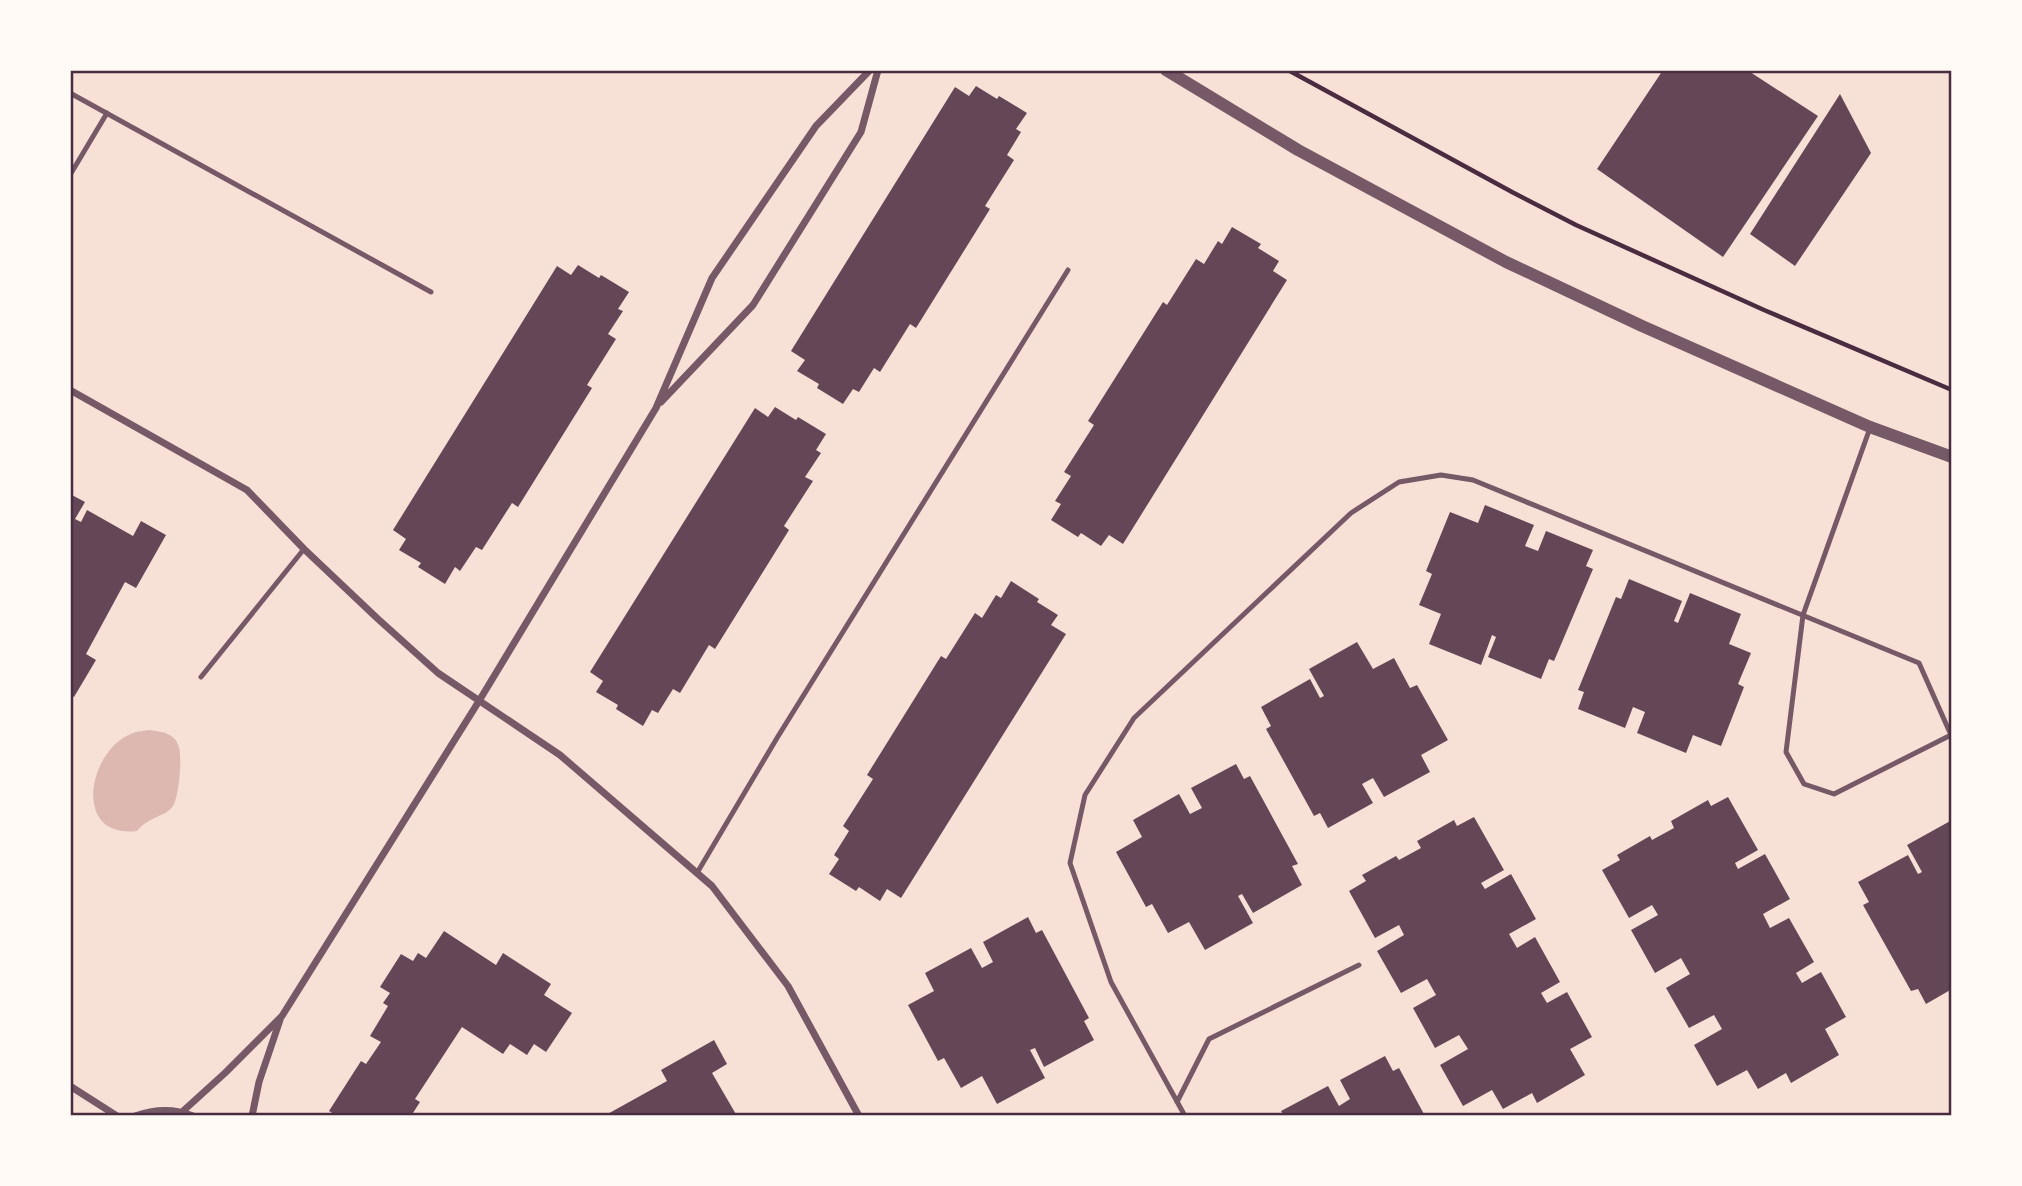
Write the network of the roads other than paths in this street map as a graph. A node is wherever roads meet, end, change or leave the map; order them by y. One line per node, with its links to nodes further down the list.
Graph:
1 (870, 70): 10 (street)
2 (878, 70): 10 (street)
3 (1166, 70): 11 (street)
4 (70, 93): 5 (lane)
5 (107, 113): 6 (lane); 8 (lane)
6 (70, 175)
7 (1068, 271): 17 (lane)
8 (431, 292)
9 (70, 390): 13 (street)
10 (656, 408): 16 (street)
11 (1870, 427): 12 (street); 14 (lane)
12 (1952, 457)
13 (304, 549): 15 (lane); 16 (street)
14 (1803, 615): 14 (lane); 21 (lane)
15 (201, 677)
16 (479, 701): 17 (street); 19 (street)
17 (697, 873): 27 (street)
18 (1359, 965): 21 (lane)
19 (282, 1016): 22 (street); 26 (street)
20 (70, 1086): 23 (street)
21 (1177, 1102): 28 (lane)
22 (182, 1112): 24 (street); 25 (street)
23 (117, 1116)
24 (135, 1116)
25 (193, 1116)
26 (252, 1116)
27 (859, 1116)
28 (1185, 1116)

